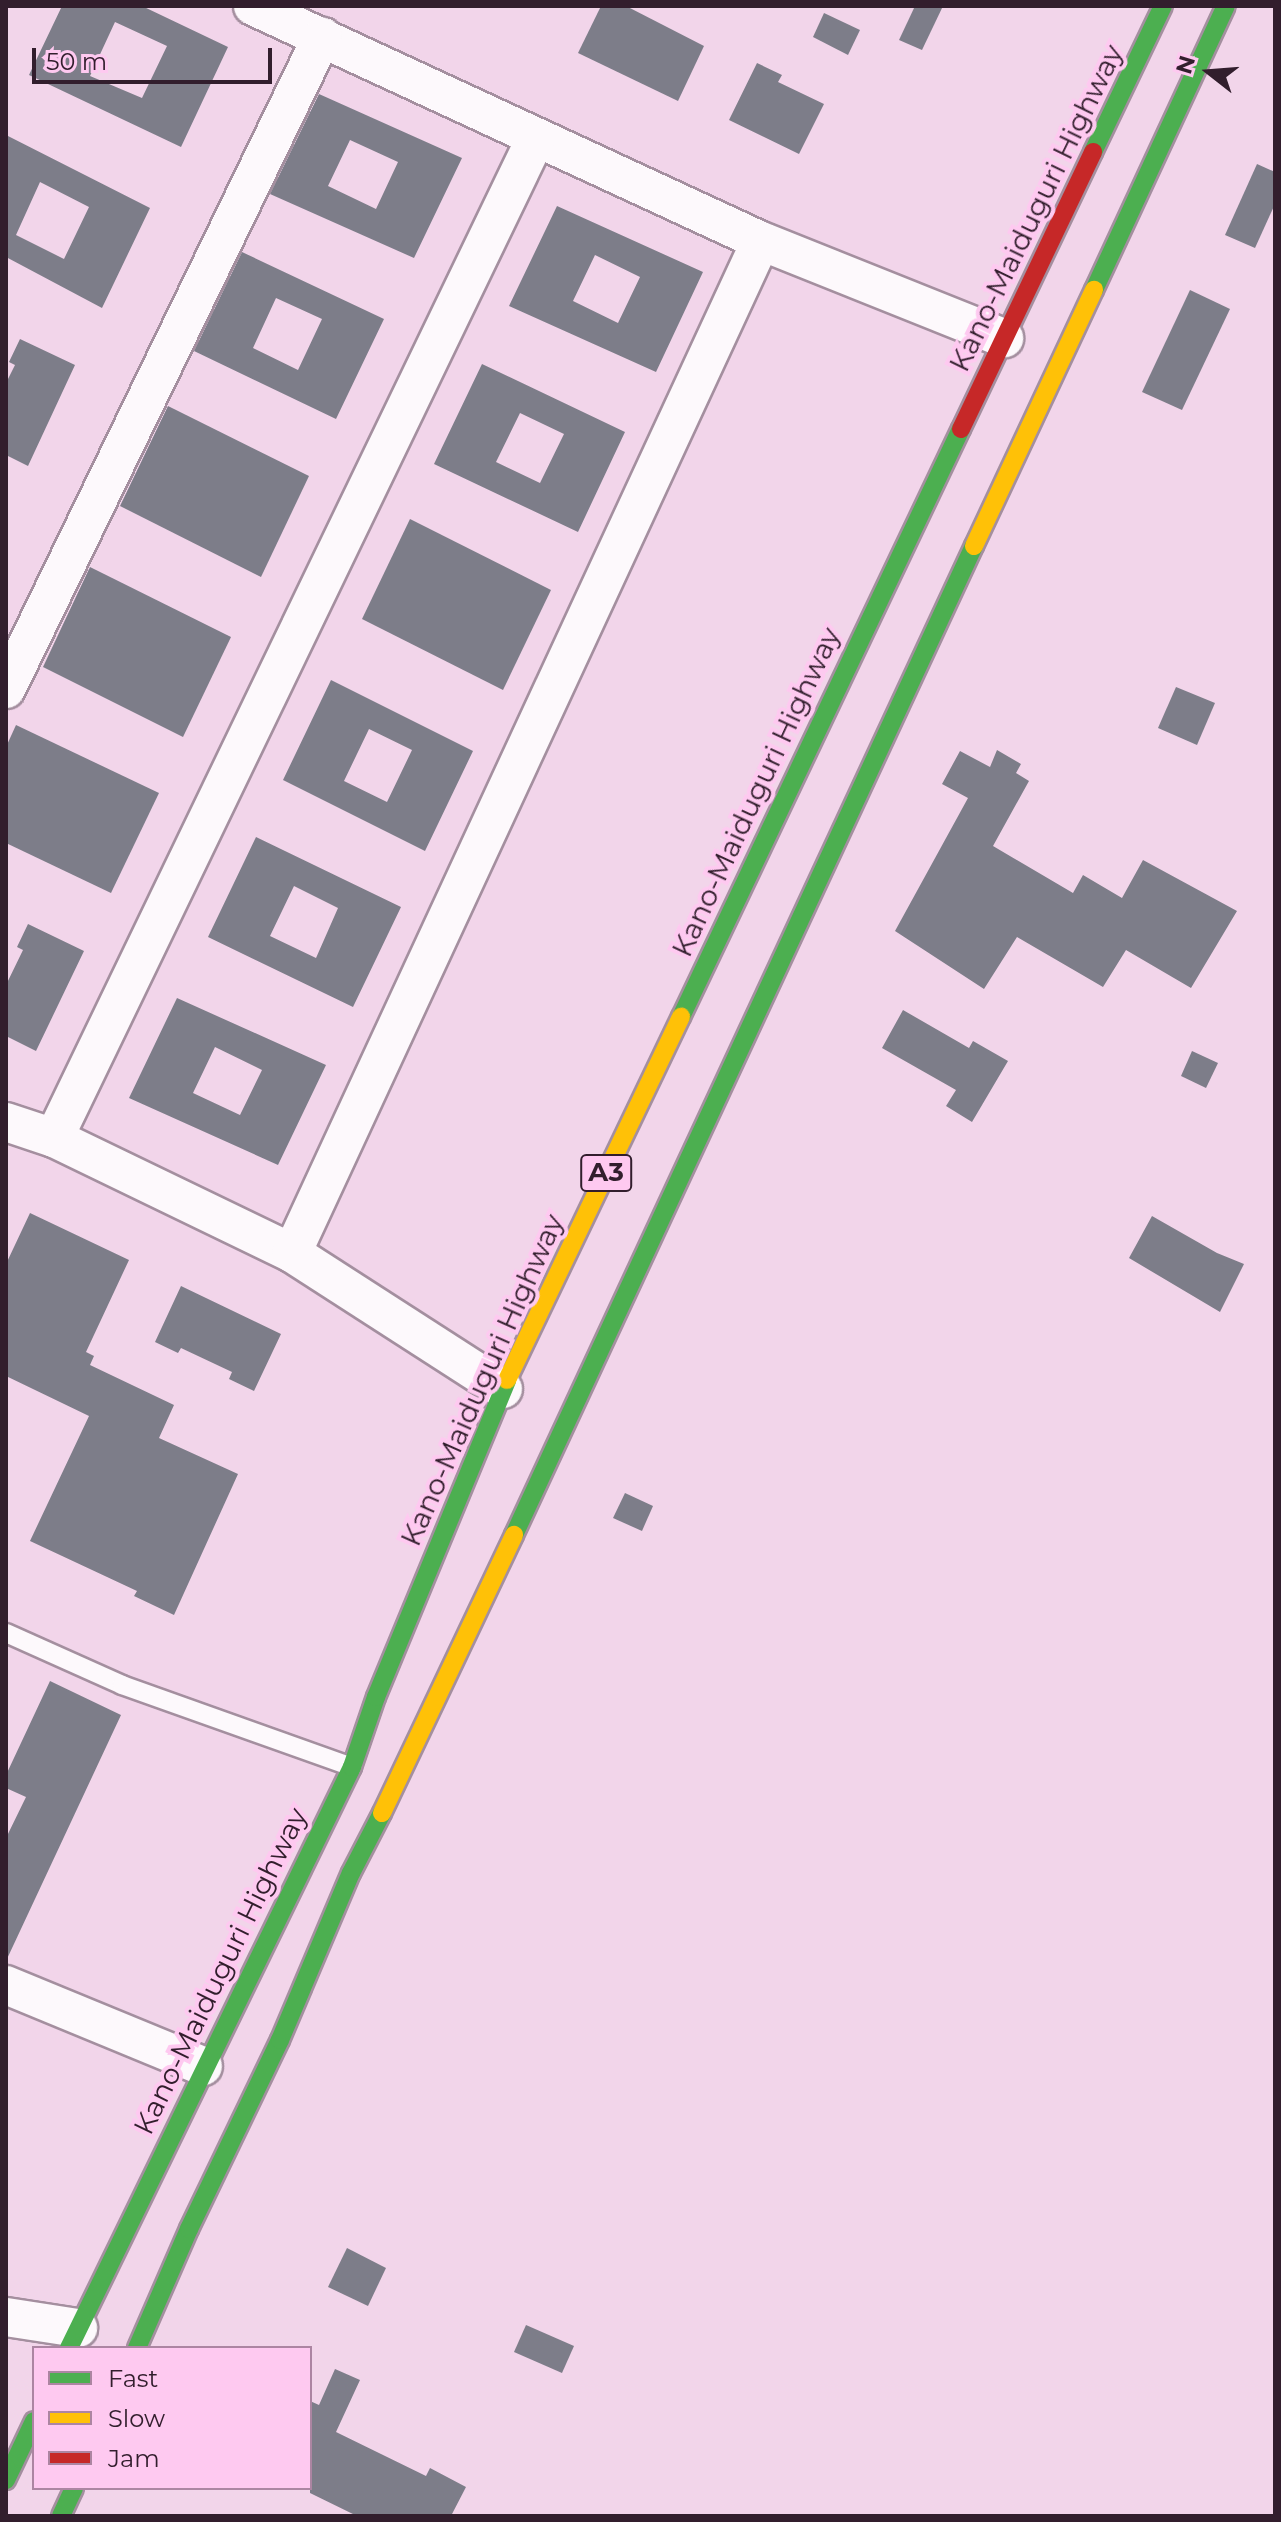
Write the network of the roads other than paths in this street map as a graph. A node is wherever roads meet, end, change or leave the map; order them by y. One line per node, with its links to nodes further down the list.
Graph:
1 (253, 6): 4 (street)
2 (1163, 6): 7 (highway, Kano-Maiduguri Highway / A3)
3 (1226, 6): 15 (highway, A3)
4 (322, 37): 5 (street); 8 (street)
5 (536, 138): 6 (street); 10 (street)
6 (761, 241): 7 (street); 11 (street)
7 (1004, 338): 12 (highway, Kano-Maiduguri Highway / A3)
8 (6, 689)
9 (6, 1122): 10 (street)
10 (54, 1138): 11 (street)
11 (292, 1253): 12 (street)
12 (503, 1389): 14 (highway, Kano-Maiduguri Highway / A3)
13 (6, 1633): 14 (lane)
14 (352, 1767): 15 (street); 17 (highway, Kano-Maiduguri Highway / A3)
15 (396, 1787): 20 (highway, A3)
16 (6, 1985): 17 (street)
17 (203, 2066): 19 (highway, Kano-Maiduguri Highway / A3)
18 (6, 2317): 19 (street)
19 (73, 2338)
20 (138, 2346)
21 (32, 2425): 22 (highway)
22 (6, 2480)
23 (73, 2490): 24 (highway)
24 (61, 2516)

